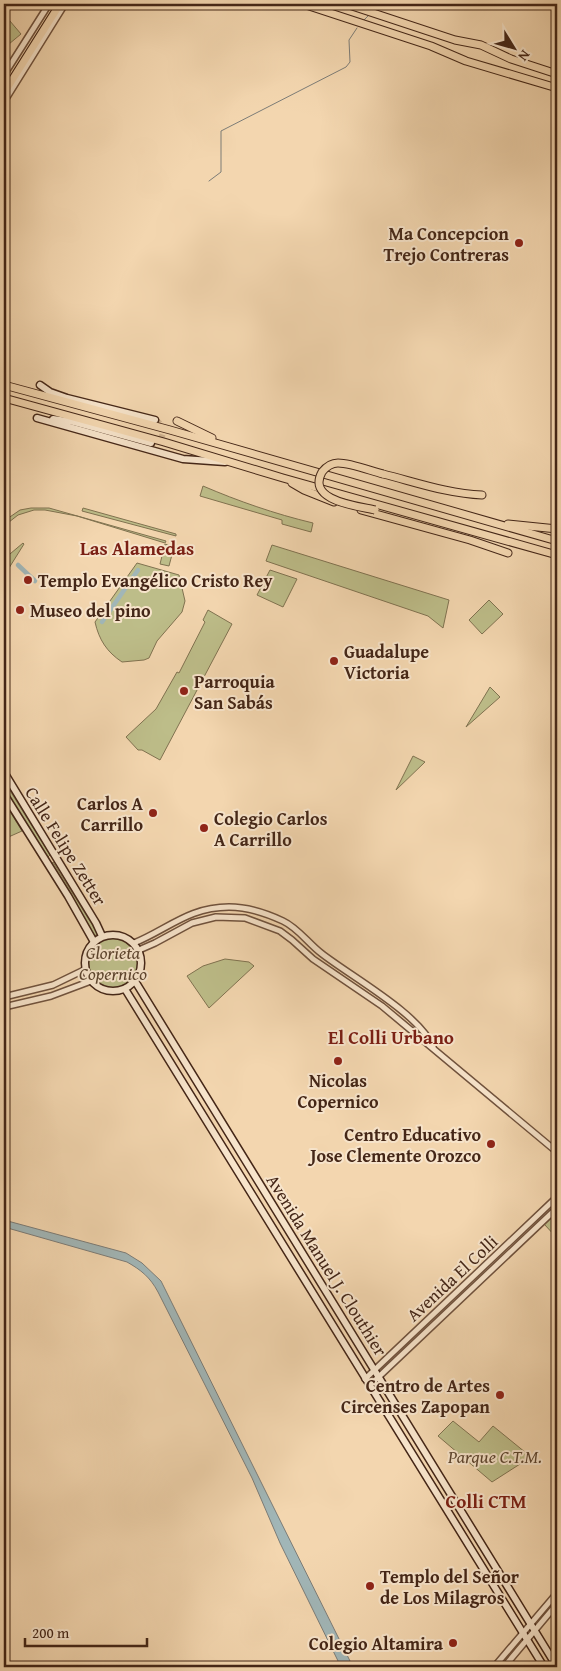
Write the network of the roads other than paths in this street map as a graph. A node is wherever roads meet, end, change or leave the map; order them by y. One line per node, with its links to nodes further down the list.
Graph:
1 (49, 4): 8 (street)
2 (55, 4): 10 (main road)
3 (60, 4): 10 (main road)
4 (65, 4): 11 (street)
5 (303, 4): 9 (main road)
6 (346, 4): 7 (main road)
7 (557, 74)
8 (4, 75)
9 (557, 88)
10 (5, 89): 11 (main road)
11 (4, 102)
12 (4, 385): 18 (main road)
13 (40, 385): 15 (main road)
14 (4, 398): 19 (main road)
15 (155, 420)
16 (177, 421): 18 (main road)
17 (151, 443): 19 (main road)
18 (228, 446): 22 (main road)
19 (232, 463): 20 (main road)
20 (283, 478): 25 (main road); 26 (main road)
21 (482, 495): 24 (main road, bridge)
22 (485, 520): 23 (main road); 27 (main road)
23 (557, 529)
24 (450, 530): 25 (main road); 26 (main road)
25 (472, 531): 29 (main road)
26 (470, 540): 28 (main road)
27 (557, 541)
28 (508, 553)
29 (557, 555)
30 (4, 772): 32 (main road, Calle Felipe Zetter)
31 (4, 794): 33 (main road, Calle Felipe Zetter)
32 (102, 936): 33 (main road); 34 (main road)
33 (94, 942): 36 (main road)
34 (134, 943): 35 (main road); 42 (street)
35 (139, 950): 38 (main road); 42 (street)
36 (86, 969): 37 (main road); 40 (street)
37 (92, 981): 39 (main road); 41 (street)
38 (135, 981): 39 (main road); 46 (main road, Avenida Manuel J. Clouthier)
39 (125, 989): 47 (main road, Avenida Manuel J. Clouthier)
40 (4, 997)
41 (4, 1007)
42 (428, 1042): 43 (street)
43 (557, 1152)
44 (557, 1197): 46 (street, Avenida El Colli)
45 (557, 1208): 46 (street, Avenida El Colli)
46 (377, 1374): 47 (street, Avenida El Colli); 48 (street, Avenida El Colli); 51 (main road, Avenida Manuel J. Clouthier)
47 (365, 1380): 48 (main road, Avenida Manuel J. Clouthier)
48 (369, 1386): 53 (main road, Avenida Manuel J. Clouthier)
49 (557, 1593): 51 (street)
50 (557, 1604): 52 (street)
51 (530, 1624): 52 (main road, Avenida Manuel J. Clouthier); 53 (street)
52 (534, 1631): 54 (street); 60 (main road, Avenida Manuel J. Clouthier)
53 (523, 1633): 54 (main road, Avenida Manuel J. Clouthier); 57 (street)
54 (527, 1639): 58 (street); 59 (main road, Avenida Manuel J. Clouthier)
55 (4, 1665): 56 (main road)
56 (9, 1667)
57 (494, 1667)
58 (504, 1667)
59 (544, 1667)
60 (557, 1667)

